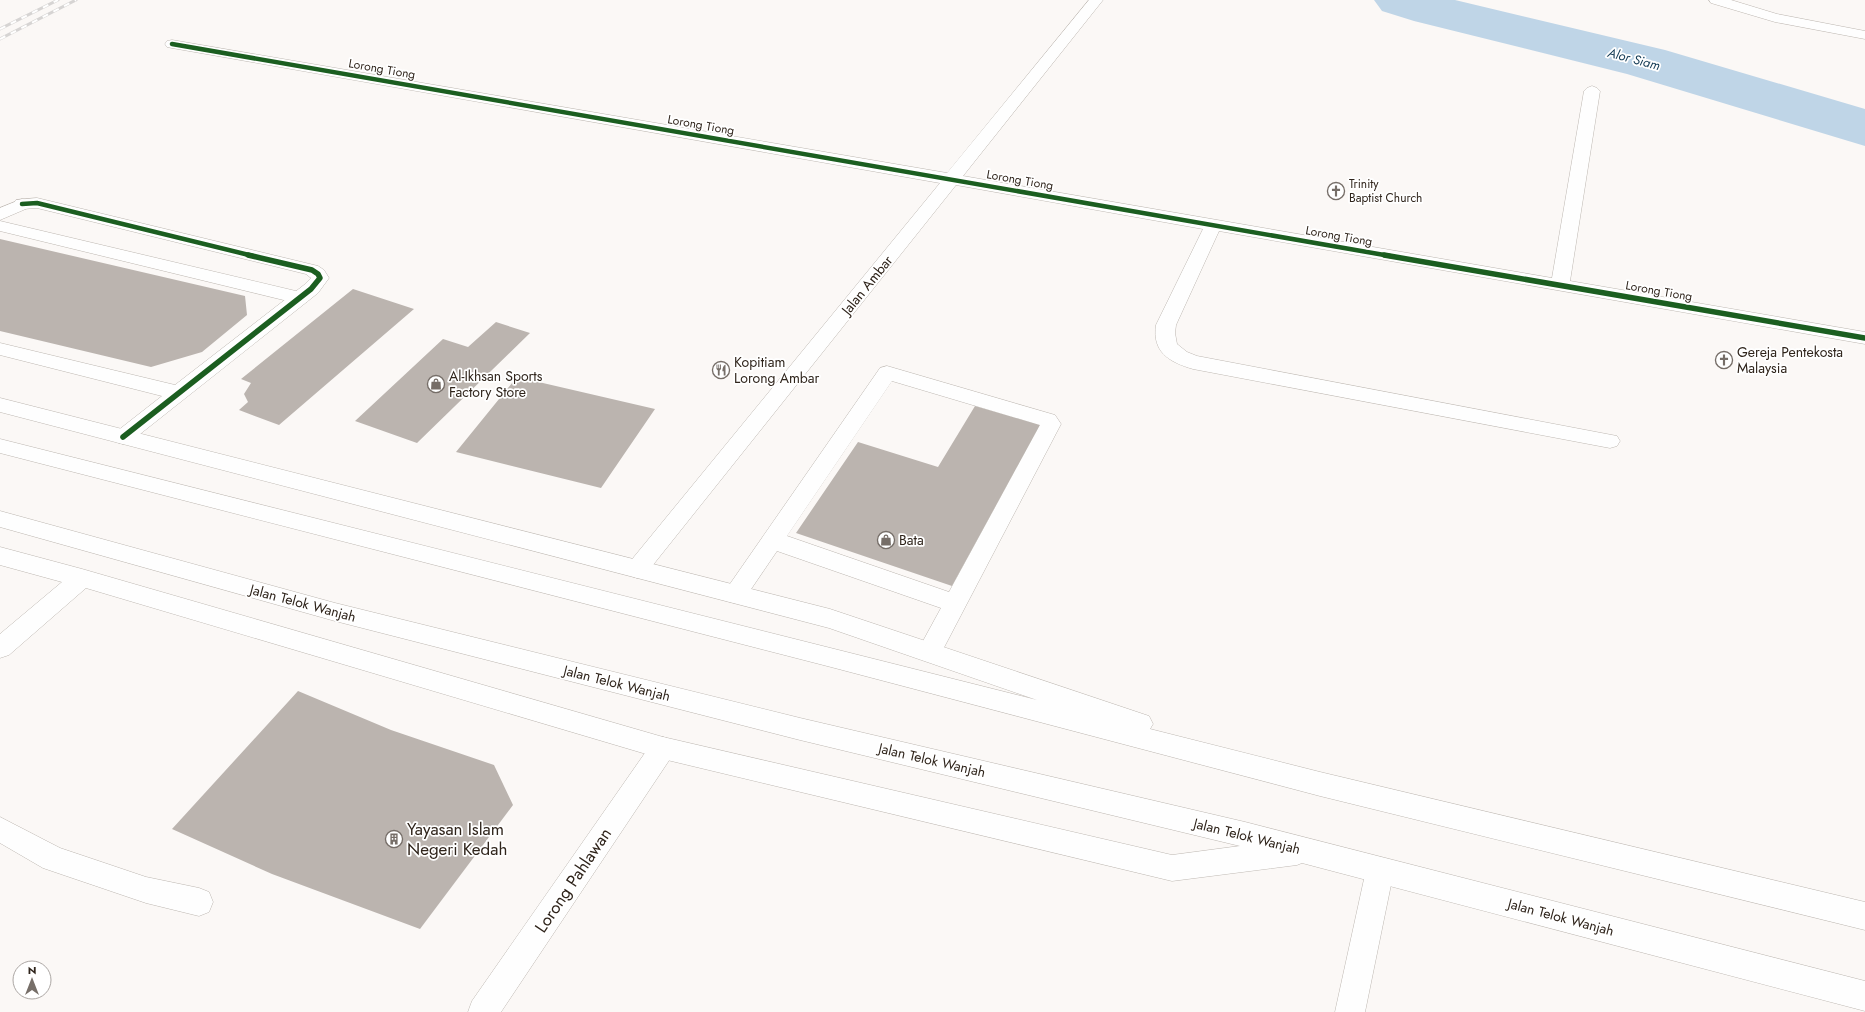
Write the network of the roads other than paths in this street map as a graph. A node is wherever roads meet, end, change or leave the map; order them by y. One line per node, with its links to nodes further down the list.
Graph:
1 (1096, 0): 6 (street, Jalan Ambar)
2 (1716, 0): 3 (street)
3 (1865, 34)
4 (172, 44): 6 (street, Lorong Tiong)
5 (1592, 91): 10 (street)
6 (951, 179): 8 (street, Lorong Tiong); 22 (street, Jalan Ambar)
7 (0, 215): 11 (street)
8 (1213, 225): 10 (street, Lorong Tiong); 17 (street)
9 (0, 226): 11 (street)
10 (1560, 285): 12 (street, Lorong Tiong)
11 (300, 298): 14 (street)
12 (1865, 338)
13 (0, 349): 14 (street)
14 (179, 393): 16 (street)
15 (0, 405): 16 (street)
16 (123, 437): 22 (street)
17 (1610, 441)
18 (0, 446): 29 (street)
19 (0, 519): 31 (street, Jalan Telok Wanjah)
20 (772, 540): 24 (street); 25 (street); 25 (street)
21 (0, 556): 23 (street)
22 (637, 569): 24 (street)
23 (82, 578): 26 (street); 28 (street)
24 (734, 594): 27 (street)
25 (955, 603): 27 (street)
26 (0, 648)
27 (929, 652): 29 (street)
28 (663, 748): 31 (street); 36 (street, Lorong Pahlawan)
29 (1320, 784): 34 (street)
30 (0, 829): 33 (street)
31 (1308, 851): 32 (street, Jalan Telok Wanjah)
32 (1380, 870): 35 (street, Jalan Telok Wanjah); 37 (street)
33 (199, 902)
34 (1865, 916)
35 (1865, 996)
36 (483, 1012)
37 (1350, 1012)

